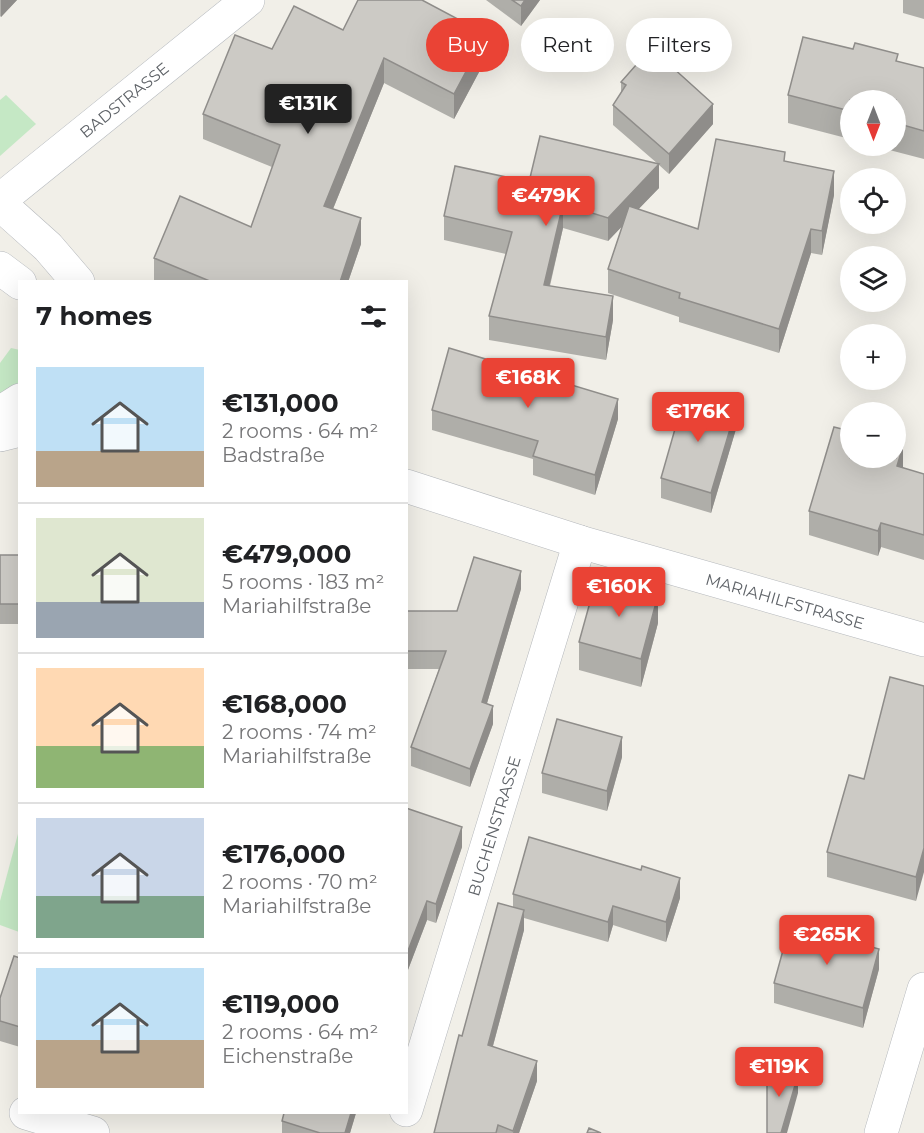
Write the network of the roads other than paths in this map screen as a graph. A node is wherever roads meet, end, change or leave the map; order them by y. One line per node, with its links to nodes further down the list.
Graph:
1 (248, 0): 2 (street, BADSTRASSE)
2 (0, 202): 4 (street)
3 (0, 268): 5 (street)
4 (76, 280)
5 (18, 282)
6 (18, 401): 7 (street)
7 (0, 413)
8 (18, 430): 9 (street)
9 (0, 435)
10 (408, 487): 11 (street, MARIAHILFSTRASSE)
11 (580, 542): 12 (street, MARIAHILFSTRASSE); 15 (street, BUCHENSTRASSE)
12 (924, 640)
13 (924, 989): 21 (street)
14 (0, 1105): 16 (street)
15 (408, 1105)
16 (18, 1110)
17 (29, 1114): 19 (street)
18 (405, 1114): 20 (street, BUCHENSTRASSE)
19 (93, 1133)
20 (399, 1133)
21 (881, 1133)

